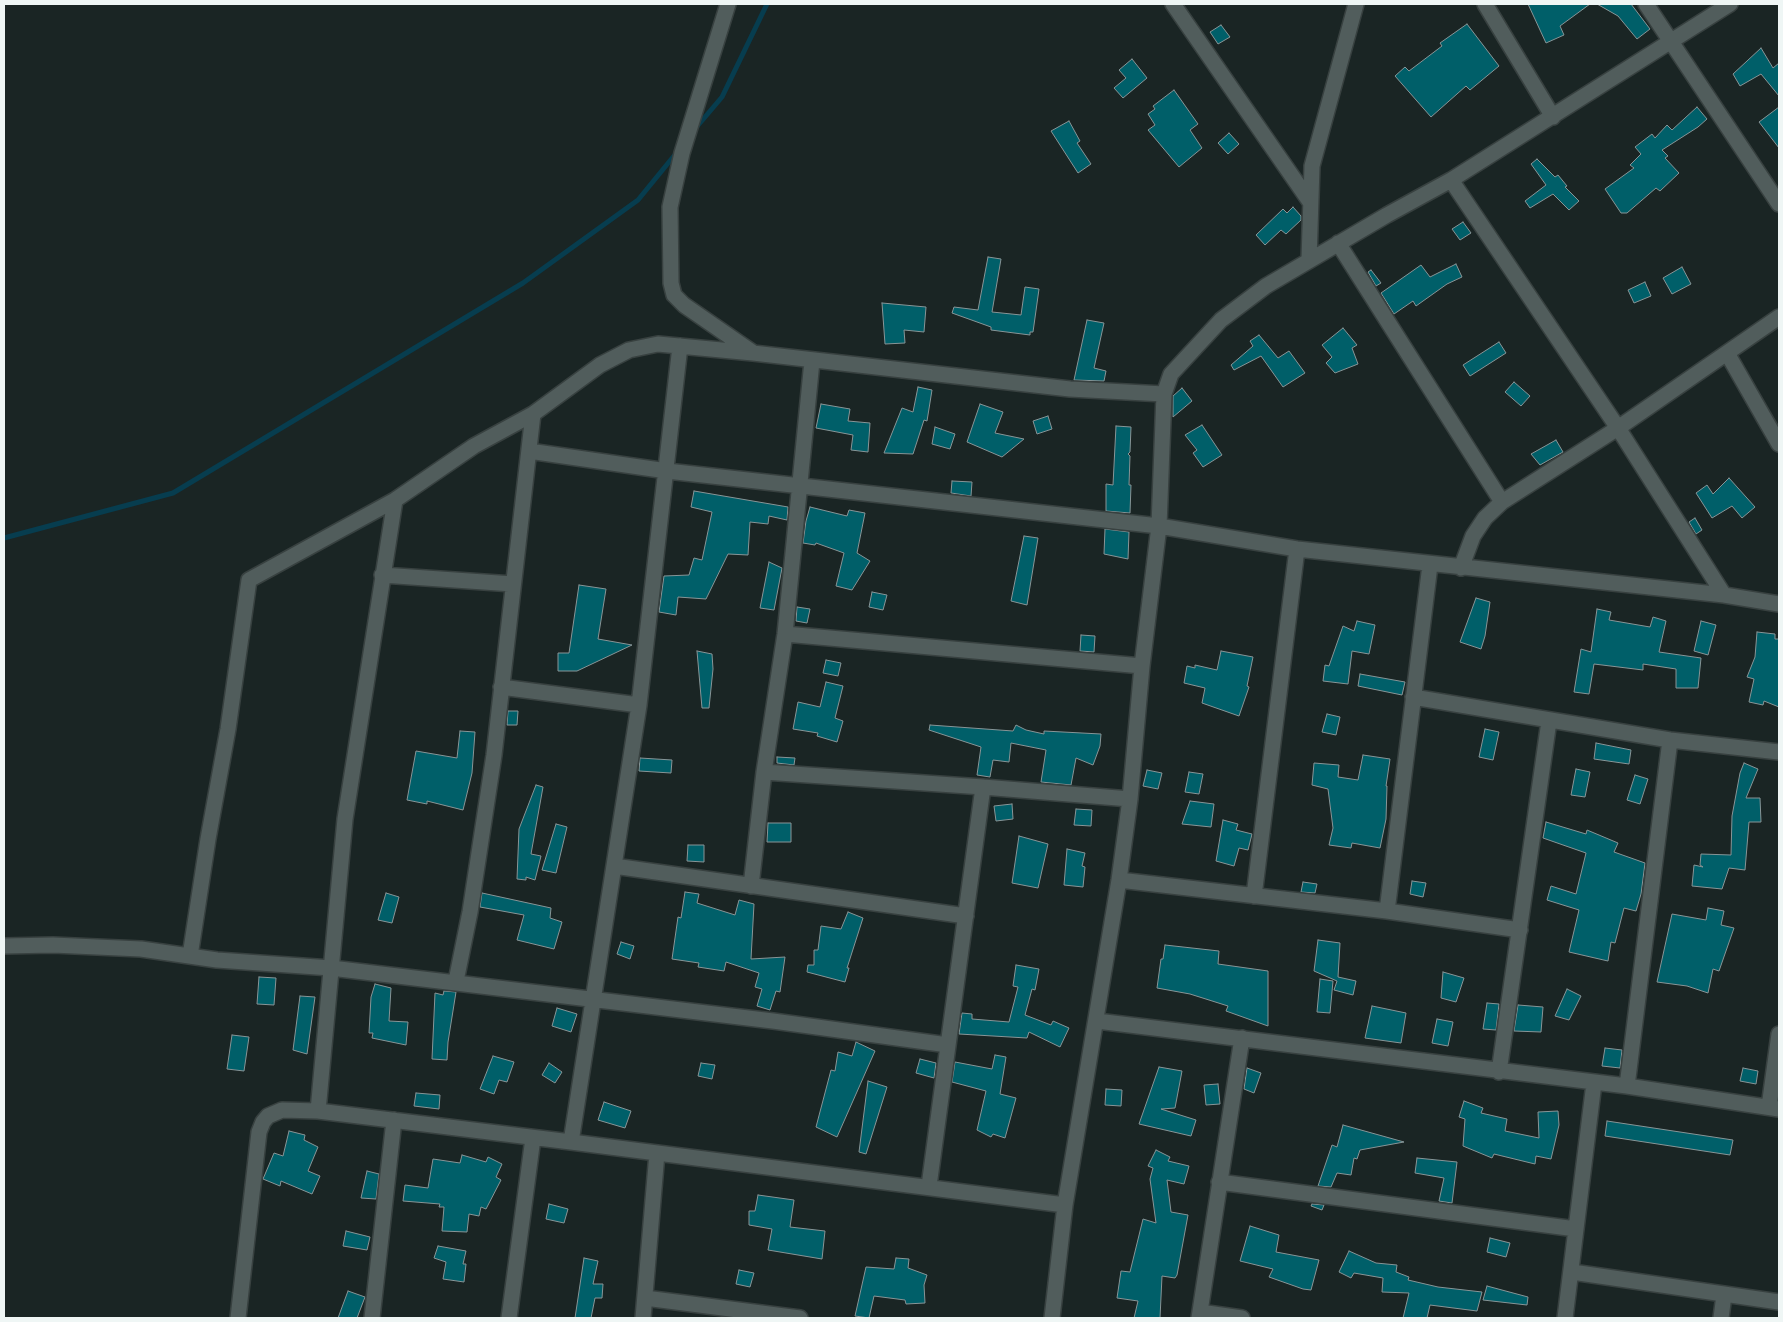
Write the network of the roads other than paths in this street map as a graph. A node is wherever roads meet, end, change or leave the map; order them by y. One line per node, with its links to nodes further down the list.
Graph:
1 (728, 4): 16 (street)
2 (1173, 4): 10 (street)
3 (1356, 4): 10 (street)
4 (1484, 4): 8 (street)
5 (1646, 4): 7 (street)
6 (1730, 4): 7 (street)
7 (1670, 42): 8 (street); 11 (street)
8 (1553, 117): 9 (street)
9 (1451, 180): 12 (street); 21 (street)
10 (1310, 202): 13 (street)
11 (1779, 204)
12 (1338, 243): 13 (street); 27 (street)
13 (1309, 260): 19 (street)
14 (1779, 317): 17 (street)
15 (680, 346): 16 (street); 20 (street); 24 (street)
16 (754, 353): 18 (street)
17 (1727, 353): 21 (street); 22 (street)
18 (812, 361): 19 (street); 25 (street)
19 (1164, 394): 28 (street)
20 (533, 414): 23 (street); 26 (street)
21 (1618, 428): 27 (street); 34 (street)
22 (1779, 444)
23 (529, 452): 24 (street); 33 (street)
24 (667, 471): 25 (street); 40 (street)
25 (799, 486): 28 (street); 36 (street)
26 (395, 500): 32 (street); 55 (street)
27 (1502, 502): 31 (street)
28 (1159, 526): 29 (street); 37 (street)
29 (1297, 549): 30 (street); 50 (street)
30 (1430, 565): 31 (street); 39 (street)
31 (1461, 568): 34 (street)
32 (382, 575): 33 (street); 56 (street)
33 (513, 584): 38 (street)
34 (1724, 595): 35 (street)
35 (1779, 604)
36 (785, 634): 37 (street); 44 (street)
37 (1142, 666): 46 (street)
38 (501, 687): 40 (street); 57 (street)
39 (1413, 697): 41 (street); 51 (street)
40 (639, 705): 47 (street)
41 (1549, 721): 42 (street); 53 (street)
42 (1670, 740): 43 (street); 65 (street)
43 (1779, 752)
44 (764, 772): 45 (street); 49 (street)
45 (983, 786): 46 (street); 52 (street)
46 (1130, 799): 48 (street)
47 (614, 866): 49 (street); 58 (street)
48 (1119, 880): 50 (street); 59 (street)
49 (751, 886): 52 (street)
50 (1254, 896): 51 (street)
51 (1387, 911): 53 (street)
52 (966, 916): 62 (street)
53 (1520, 930): 63 (street)
54 (4, 946): 55 (street)
55 (190, 956): 56 (street)
56 (330, 968): 57 (street); 67 (street)
57 (456, 981): 58 (street)
58 (593, 999): 62 (street); 70 (street)
59 (1096, 1021): 61 (street); 74 (street)
60 (1779, 1034): 66 (street)
61 (1242, 1038): 63 (street); 72 (street)
62 (948, 1045): 73 (street)
63 (1499, 1072): 64 (street)
64 (1594, 1083): 65 (street); 75 (street)
65 (1627, 1086): 66 (street)
66 (1774, 1108)
67 (318, 1111): 68 (street); 82 (street)
68 (394, 1120): 69 (street); 83 (street)
69 (533, 1138): 70 (street); 84 (street)
70 (570, 1142): 71 (street)
71 (657, 1152): 73 (street); 78 (street)
72 (1219, 1182): 75 (street); 80 (street)
73 (929, 1186): 74 (street)
74 (1065, 1205): 87 (street)
75 (1576, 1229): 76 (street)
76 (1572, 1272): 77 (street); 89 (street)
77 (1724, 1295): 79 (street); 90 (street)
78 (645, 1298): 81 (street); 85 (street)
79 (1779, 1302)
80 (1200, 1315): 88 (street)
81 (775, 1317): 86 (street)
82 (238, 1318)
83 (372, 1318)
84 (509, 1318)
85 (643, 1318)
86 (800, 1318)
87 (1052, 1318)
88 (1242, 1318)
89 (1565, 1318)
90 (1721, 1318)

